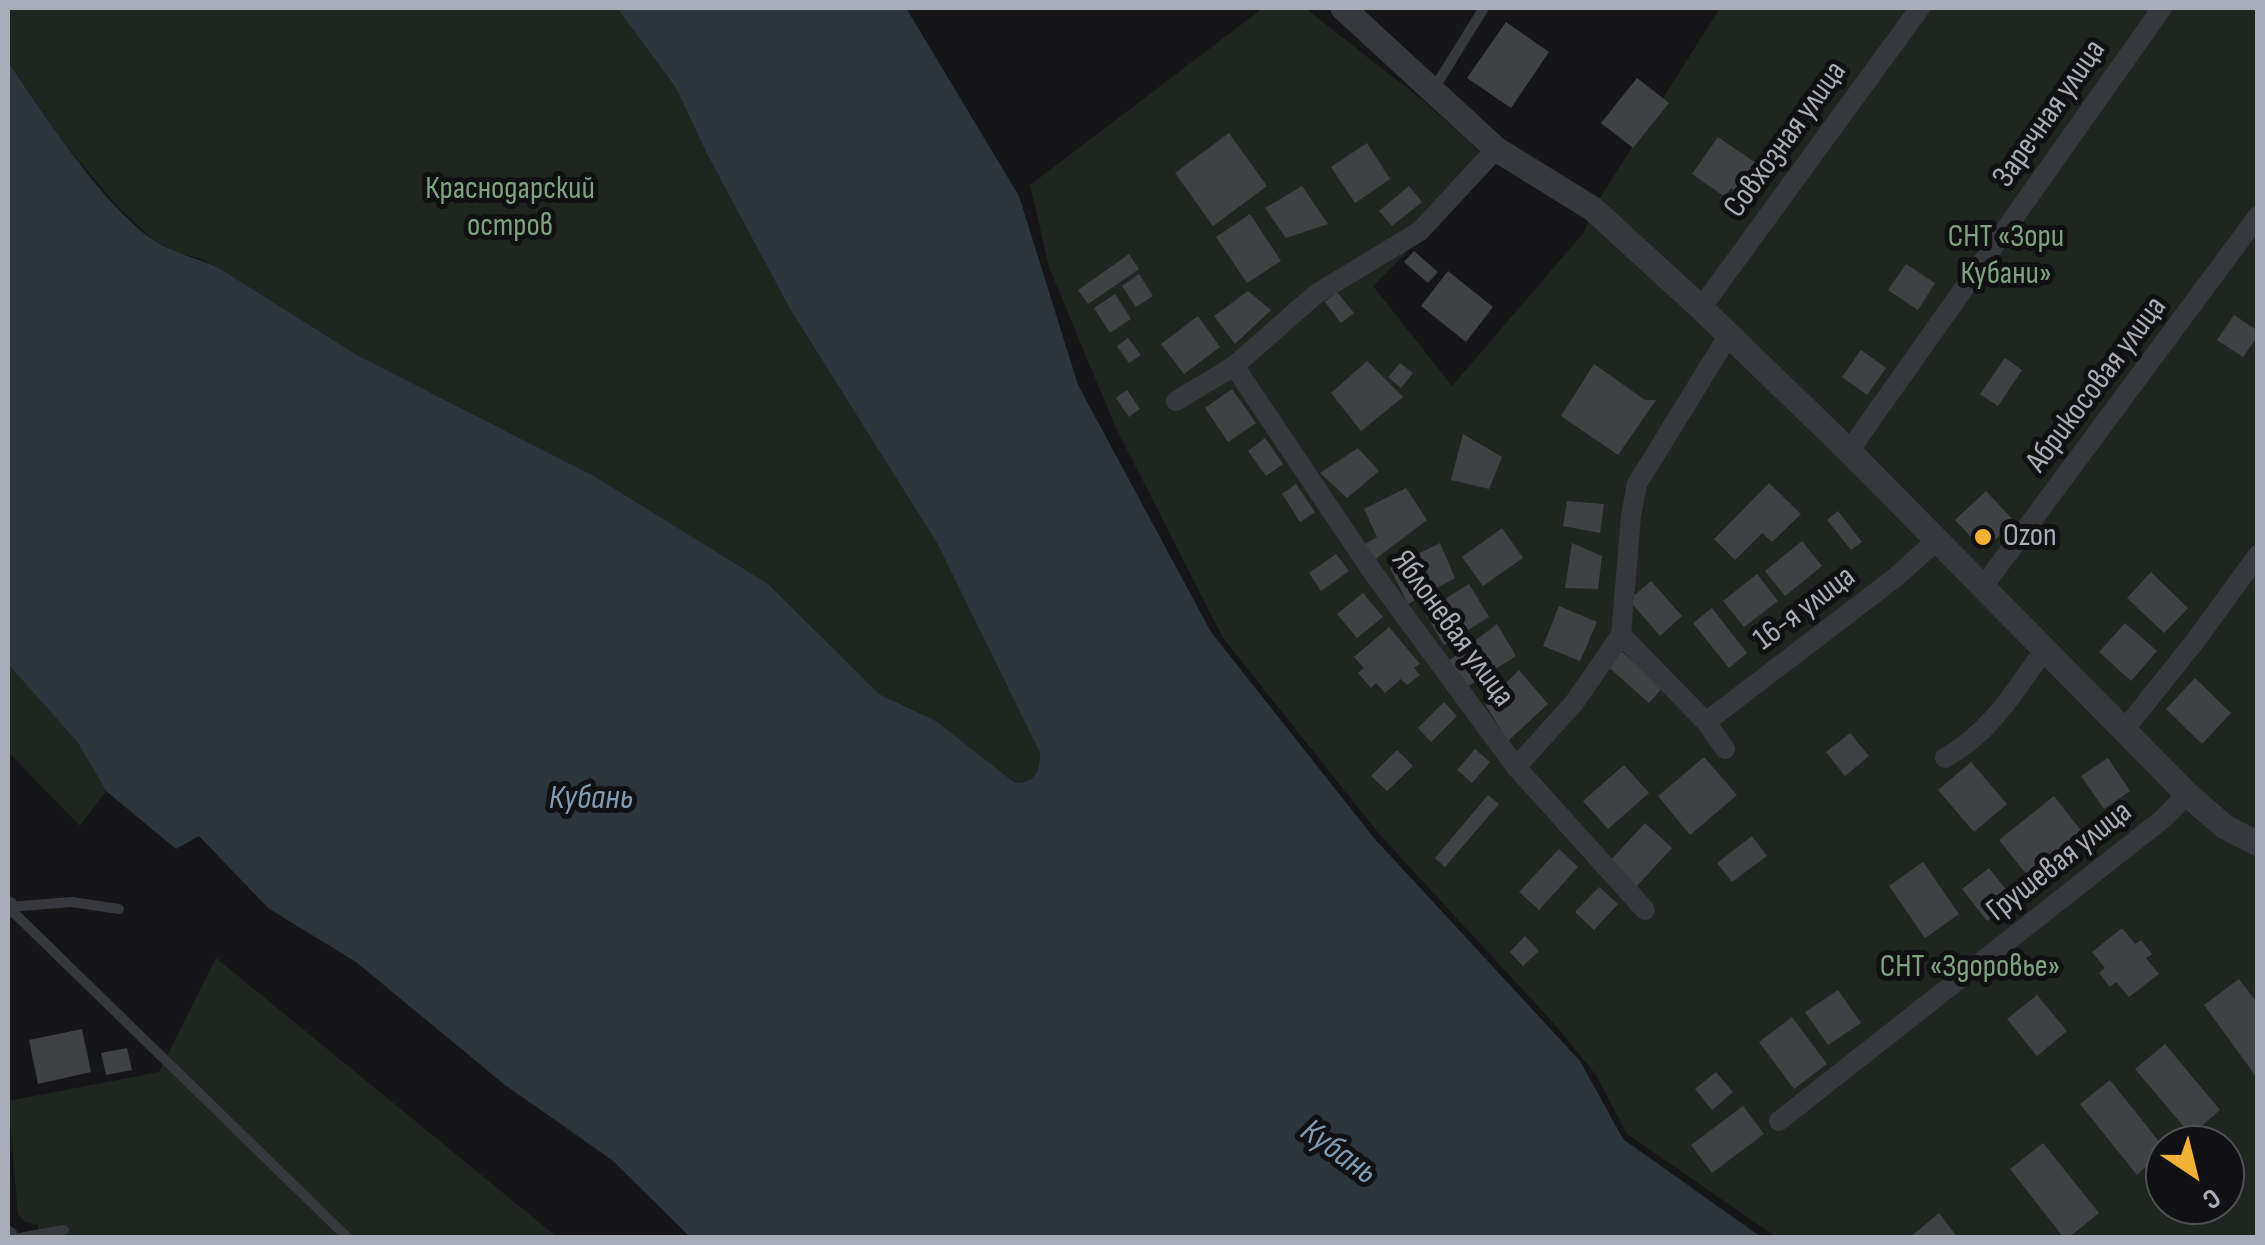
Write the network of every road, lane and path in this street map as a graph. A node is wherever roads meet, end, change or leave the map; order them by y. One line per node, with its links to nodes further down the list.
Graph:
1 (1342, 8): 5 (street)
2 (1484, 8): 5 (lane)
3 (1920, 8): 8 (street, Совхозная улица)
4 (2162, 8): 12 (street, Заречная улица)
5 (1432, 91): 6 (street)
6 (1496, 149): 8 (street); 10 (street)
7 (2258, 216): 15 (street, Абрикосовая улица)
8 (1700, 308): 9 (street)
9 (1728, 336): 12 (street); 16 (street)
10 (1234, 366): 11 (street); 22 (street, Яблоневая улица)
11 (1176, 401)
12 (1849, 450): 13 (street)
13 (1937, 540): 15 (street); 18 (street, 16-я улица)
14 (2258, 554): 19 (street)
15 (1982, 588): 17 (street)
16 (1621, 635): 18 (street); 22 (street)
17 (2044, 650): 19 (street); 21 (street)
18 (1706, 722): 20 (street)
19 (2125, 729): 23 (street)
20 (1725, 749)
21 (1944, 758)
22 (1516, 767): 27 (street, Яблоневая улица)
23 (2187, 794): 24 (street); 28 (street, Грушевая улица)
24 (2258, 844)
25 (8, 907): 26 (lane); 31 (lane)
26 (119, 910)
27 (1645, 910)
28 (1779, 1122)
29 (64, 1230): 30 (lane)
30 (19, 1238)
31 (348, 1238)

